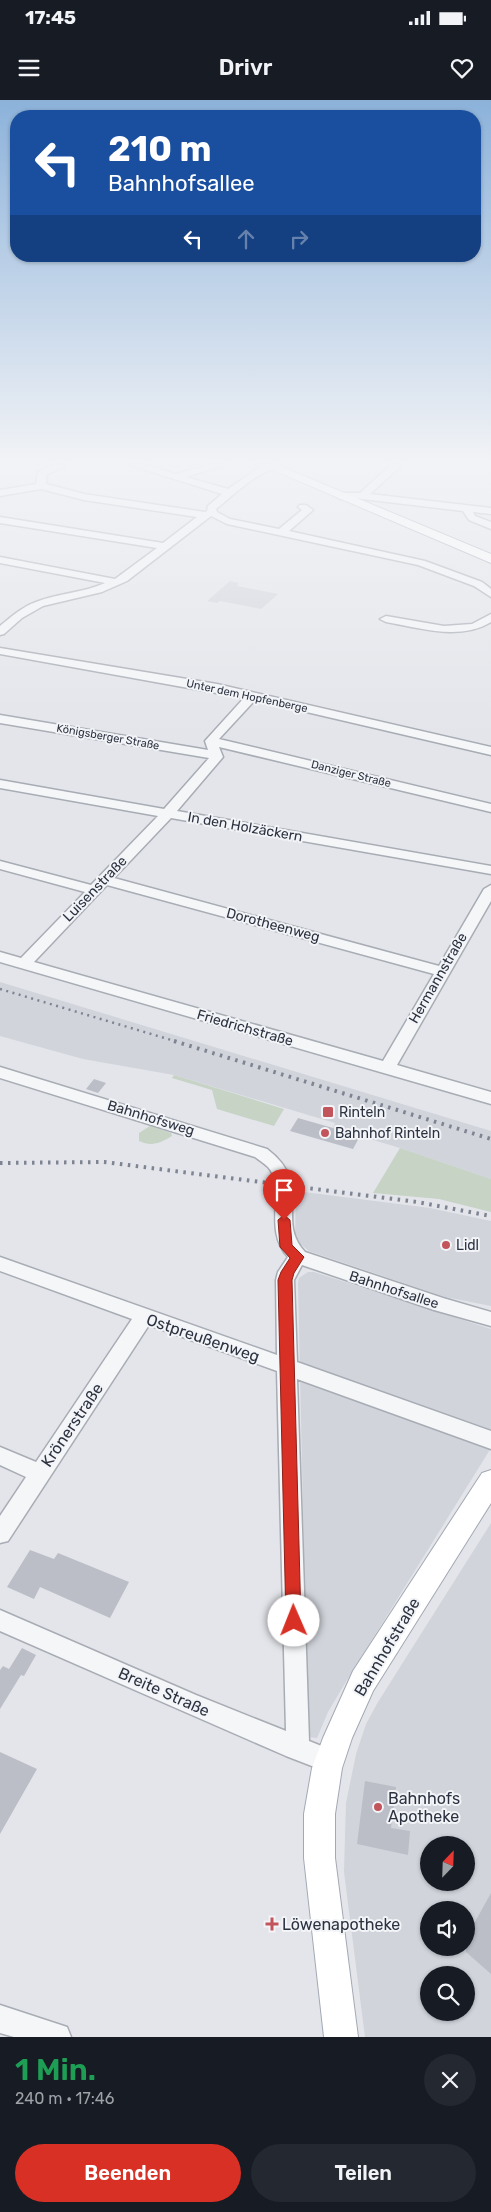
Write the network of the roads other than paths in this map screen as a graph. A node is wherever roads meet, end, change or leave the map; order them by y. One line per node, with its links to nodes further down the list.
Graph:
1 (154, 554): 4 (street)
2 (381, 554): 5 (street)
3 (0, 560): 4 (street)
4 (116, 582): 8 (street)
5 (491, 594)
6 (491, 617): 7 (street)
7 (386, 619)
8 (2, 628)
9 (0, 651): 10 (street, Unter dem Hopfenberge)
10 (252, 696): 12 (street); 13 (street, Unter dem Hopfenberge)
11 (0, 719): 14 (street, Königsberger Straße)
12 (211, 741): 14 (street); 16 (street, Danziger Straße)
13 (491, 751)
14 (216, 754): 17 (street, Luisenstraße)
15 (0, 784): 17 (street, In den Holzäckern)
16 (491, 808)
17 (167, 814): 19 (street, In den Holzäckern); 20 (street, Luisenstraße)
18 (0, 865): 20 (street)
19 (491, 870)
20 (99, 885): 23 (street, Luisenstraße); 24 (street, Dorotheenweg)
21 (491, 889): 24 (street, Hermannstraße)
22 (0, 957): 23 (street, Friedrichstraße)
23 (24, 964): 25 (street, Friedrichstraße)
24 (442, 971): 25 (street, Hermannstraße)
25 (387, 1068): 27 (street, Friedrichstraße)
26 (0, 1072): 28 (street, Bahnhofsweg)
27 (491, 1098)
28 (298, 1257): 31 (street, Bahnhofsallee); 32 (street)
29 (0, 1264): 30 (street, Ostpreußenweg)
30 (144, 1317): 32 (street, Ostpreußenweg); 35 (street, Krönerstraße)
31 (491, 1319)
32 (286, 1367): 33 (street, Ostpreußenweg); 39 (street)
33 (491, 1440)
34 (0, 1456): 35 (street)
35 (40, 1473): 37 (street, Krönerstraße)
36 (491, 1481): 40 (main road, Bahnhofstraße)
37 (0, 1534)
38 (0, 1620): 39 (street, Breite Straße)
39 (295, 1748): 40 (street, Breite Straße)
40 (330, 1761): 43 (main road, Bahnhofstraße)
41 (0, 2019): 42 (street)
42 (57, 2037)
43 (341, 2037)

